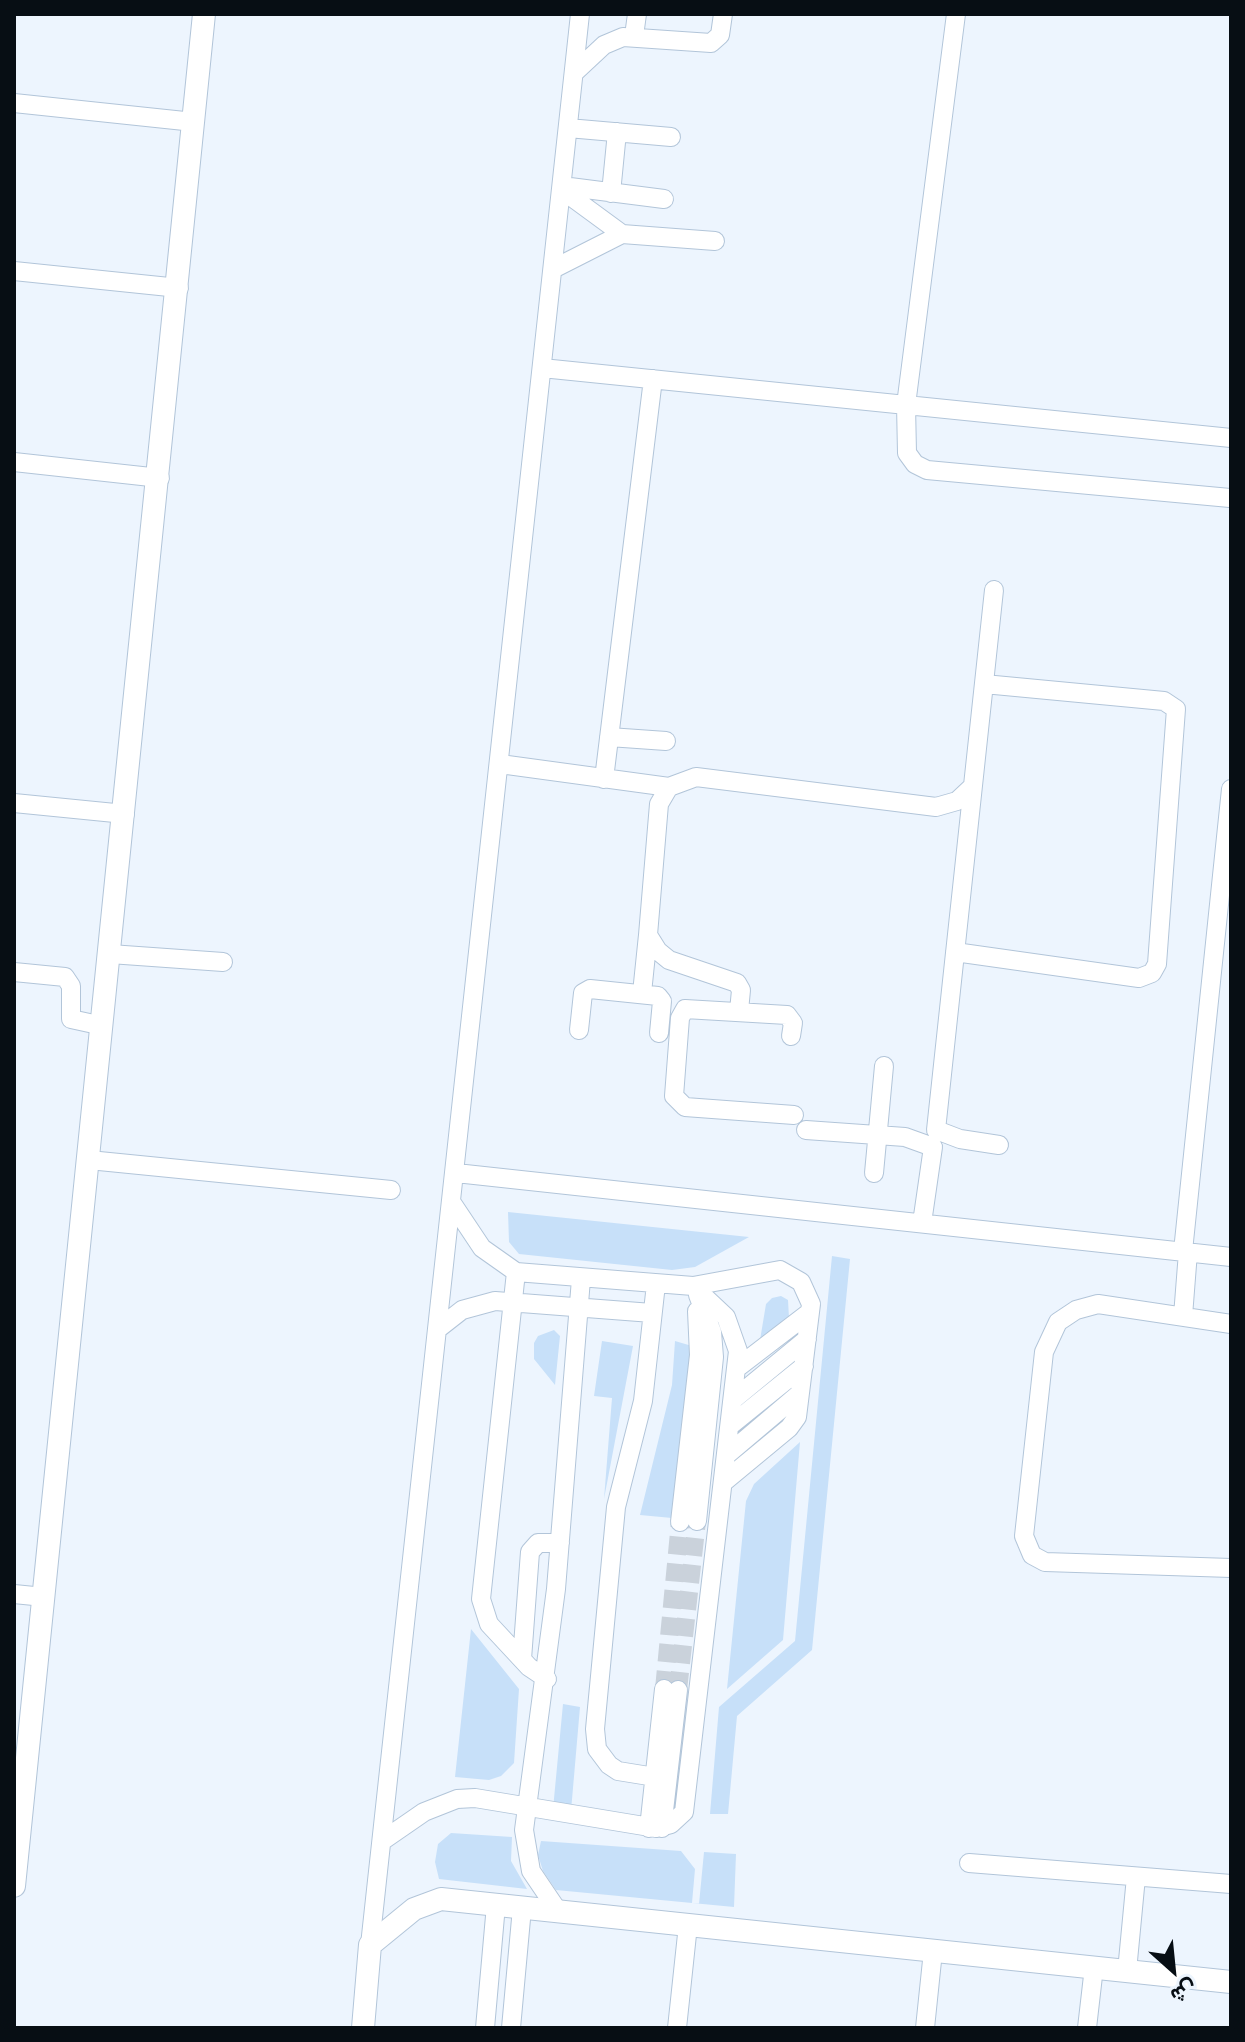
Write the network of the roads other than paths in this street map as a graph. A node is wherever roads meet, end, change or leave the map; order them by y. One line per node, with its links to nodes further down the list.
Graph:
1 (204, 14): 9 (main road)
2 (580, 14): 7 (street)
3 (637, 14): 6 (street)
4 (723, 14): 6 (street)
5 (956, 14): 23 (street)
6 (634, 36): 7 (street)
7 (574, 73): 10 (street)
8 (14, 103): 9 (street)
9 (194, 122): 20 (main road)
10 (568, 128): 11 (street); 13 (street)
11 (617, 132): 12 (street); 14 (street)
12 (671, 137)
13 (562, 188): 14 (street); 16 (street); 18 (street)
14 (611, 193): 15 (street)
15 (664, 199)
16 (622, 234): 17 (street); 18 (street)
17 (715, 241)
18 (553, 269): 21 (street)
19 (14, 271): 20 (street)
20 (179, 288): 26 (main road)
21 (542, 368): 22 (street); 32 (street)
22 (653, 379): 23 (street); 30 (street)
23 (906, 405): 24 (street); 27 (street)
24 (1231, 438)
25 (14, 462): 26 (street)
26 (160, 478): 40 (main road)
27 (1230, 498)
28 (994, 590): 29 (street)
29 (984, 684): 34 (street); 43 (street)
30 (609, 737): 31 (street); 33 (street)
31 (666, 741)
32 (500, 764): 33 (street); 60 (street)
33 (604, 779): 35 (street)
34 (973, 786): 38 (street); 41 (street)
35 (669, 787): 38 (street); 42 (street)
36 (1231, 789): 65 (street)
37 (14, 803): 39 (street); 40 (street)
38 (936, 807): 41 (street)
39 (14, 812)
40 (125, 814): 44 (main road)
41 (966, 845): 43 (street)
42 (648, 935): 47 (street); 48 (street)
43 (955, 952): 57 (street)
44 (110, 954): 45 (street); 49 (main road)
45 (223, 962)
46 (14, 972): 49 (street)
47 (642, 993): 50 (street); 51 (street)
48 (739, 1011): 52 (street); 54 (street)
49 (103, 1026): 59 (main road)
50 (579, 1030)
51 (659, 1033)
52 (791, 1036)
53 (884, 1066): 56 (street)
54 (794, 1115)
55 (806, 1130): 56 (street)
56 (878, 1135): 57 (street); 61 (street)
57 (935, 1138): 58 (street); 64 (street)
58 (999, 1145)
59 (89, 1160): 62 (street); 83 (main road)
60 (456, 1173): 63 (street); 64 (street)
61 (874, 1173)
62 (391, 1190)
63 (452, 1203): 67 (street); 76 (street)
64 (922, 1223): 65 (street)
65 (1186, 1252): 66 (street); 74 (street)
66 (1231, 1257)
67 (516, 1272): 68 (street); 71 (street)
68 (581, 1279): 69 (street); 72 (street)
69 (656, 1284): 70 (street); 73 (street)
70 (693, 1286): 77 (street); 78 (street); 79 (street)
71 (514, 1302): 72 (street); 76 (street); 84 (street)
72 (578, 1306): 73 (street); 80 (street)
73 (652, 1313): 86 (street)
74 (1183, 1316): 75 (street); 81 (street)
75 (1231, 1324)
76 (439, 1328): 89 (street)
77 (804, 1360): 78 (street); 78 (street); 78 (street); 78 (street)
78 (731, 1425): 88 (street)
79 (689, 1522)
80 (560, 1543): 84 (street); 85 (street)
81 (1231, 1568)
82 (14, 1594): 83 (street)
83 (44, 1597): 93 (main road)
84 (522, 1659): 85 (street)
85 (547, 1679): 87 (street)
86 (655, 1777): 88 (street); 88 (street)
87 (528, 1810): 88 (street); 89 (street); 96 (street)
88 (656, 1828)
89 (382, 1841): 98 (street)
90 (969, 1863): 91 (street)
91 (1136, 1877): 92 (street); 101 (street)
92 (1231, 1884)
93 (14, 1886)
94 (496, 1905): 95 (main road); 98 (main road); 104 (street)
95 (522, 1908): 96 (main road); 105 (street)
96 (558, 1911): 97 (main road)
97 (688, 1925): 99 (main road); 106 (street)
98 (370, 1945): 103 (main road)
99 (933, 1951): 100 (main road); 107 (street)
100 (1094, 1967): 101 (main road); 108 (street)
101 (1127, 1971): 102 (main road)
102 (1231, 1982)
103 (363, 2028)
104 (485, 2028)
105 (511, 2028)
106 (677, 2028)
107 (925, 2028)
108 (1087, 2028)

